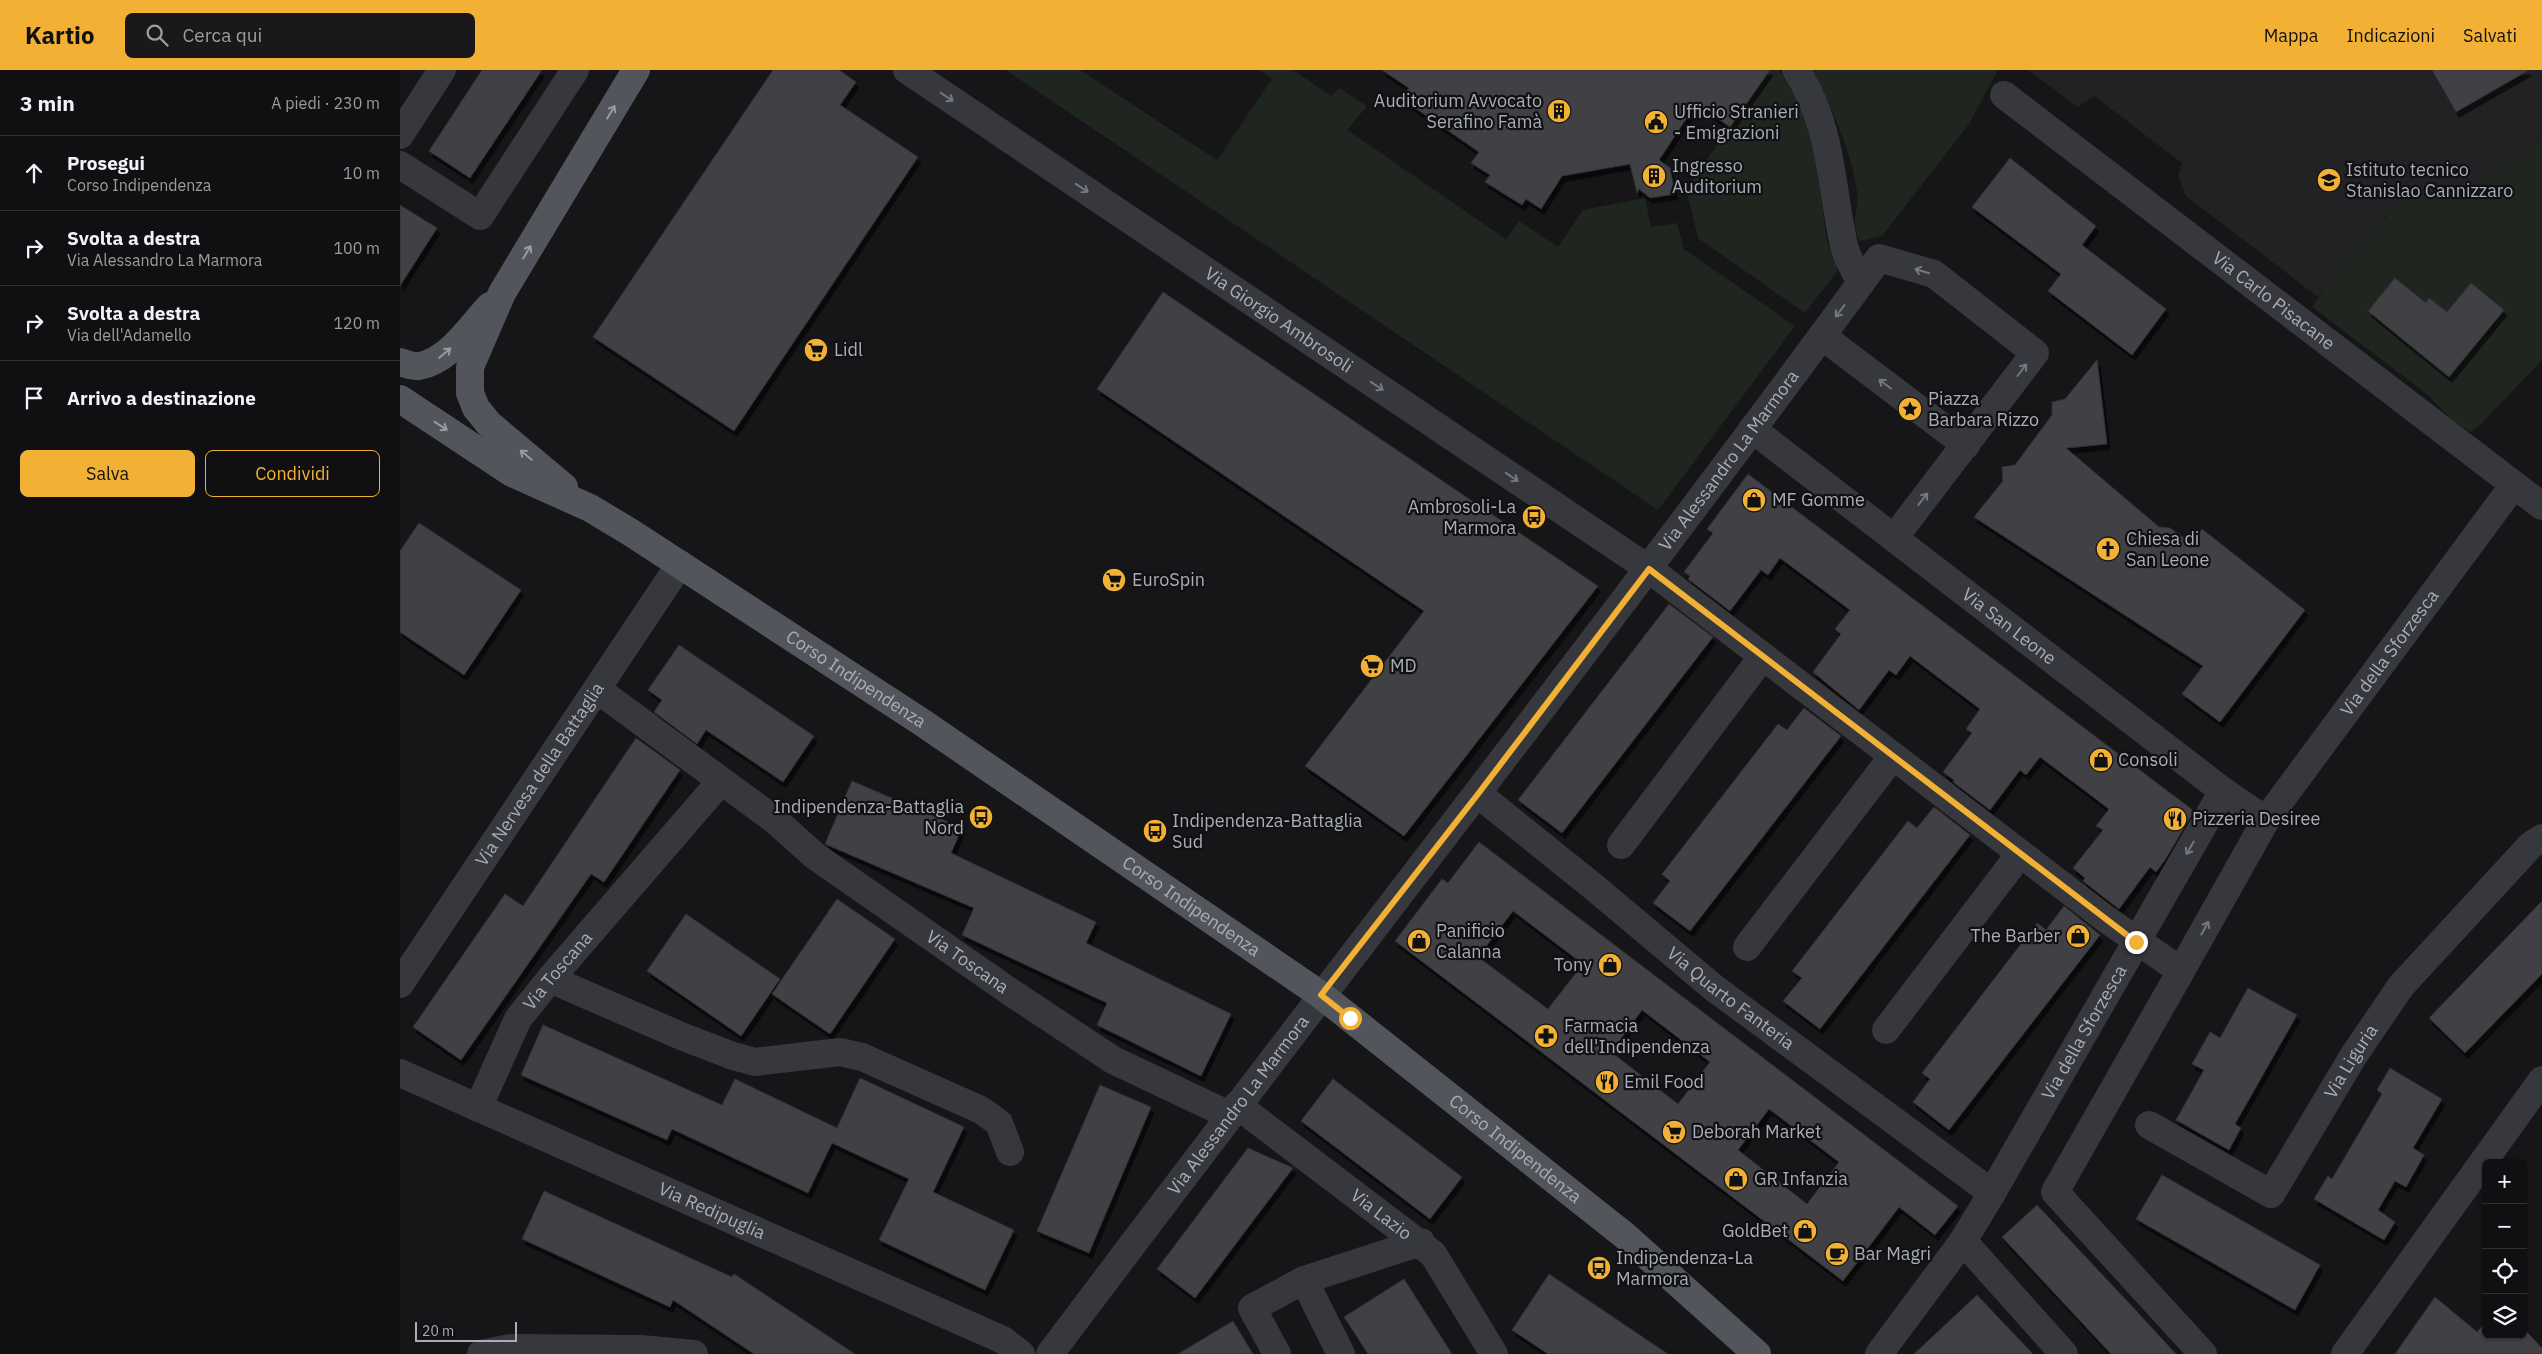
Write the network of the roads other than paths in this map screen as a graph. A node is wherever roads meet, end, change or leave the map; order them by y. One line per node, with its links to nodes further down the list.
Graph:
1 (442, 70): 7 (street)
2 (575, 70): 8 (street)
3 (636, 70): 10 (main road, one-way to 3)
4 (907, 70): 21 (street, Via Giorgio Ambrosoli, one-way to 21)
5 (1796, 70): 9 (street)
6 (2004, 95): 16 (street, Via Carlo Pisacane)
7 (400, 135)
8 (400, 164)
9 (1861, 284): 11 (street, Via Alessandro La Marmora, one-way to 11); 15 (street, Via Alessandro La Marmora, one-way to 9)
10 (502, 293): 12 (main road, one-way to 10); 18 (main road, one-way to 10)
11 (1822, 336): 14 (street, Via Alessandro La Marmora); 15 (street, one-way to 11)
12 (400, 362)
13 (400, 400): 18 (main road, one-way to 18)
14 (1752, 429): 19 (street, Via San Leone); 21 (street, Via Alessandro La Marmora)
15 (1966, 445): 19 (street, one-way to 15)
16 (2514, 486): 17 (street, Via Carlo Pisacane); 28 (street, Via della Sforzesca)
17 (2542, 506)
18 (590, 508): 20 (main road, Corso Indipendenza)
19 (1894, 538): 26 (street, Via San Leone)
20 (680, 564): 23 (street, Via Nervesa della Battaglia); 37 (main road, Corso Indipendenza)
21 (1649, 569): 22 (street, Via Giorgio Ambrosoli); 27 (street, Via Alessandro La Marmora)
22 (1763, 656): 24 (street, Via Giorgio Ambrosoli); 30 (street)
23 (598, 690): 25 (street, Via Toscana); 36 (street, Via Nervesa della Battaglia)
24 (1893, 756): 31 (street, Via Giorgio Ambrosoli); 33 (street)
25 (721, 781): 35 (street, Via Toscana); 42 (street, Via Toscana)
26 (2222, 791): 28 (street, Via San Leone); 32 (street, Via della Sforzesca, one-way to 32)
27 (1478, 794): 37 (street, Via Alessandro La Marmora); 45 (street, Via Quarto Fanteria)
28 (2266, 820): 34 (street, Via della Sforzesca, one-way to 28)
29 (2542, 838): 43 (street, Via Liguria)
30 (1622, 845)
31 (2020, 854): 32 (street, Via Giorgio Ambrosoli); 38 (street)
32 (2136, 942): 34 (street); 45 (street, Via della Sforzesca)
33 (1747, 947)
34 (2182, 971): 59 (street)
35 (550, 978): 41 (street, Via Toscana); 44 (street)
36 (400, 984)
37 (1321, 995): 42 (street, Via Alessandro La Marmora); 56 (main road, Corso Indipendenza)
38 (1886, 1030)
39 (400, 1073): 41 (street, Via Redipuglia)
40 (2542, 1080): 60 (street)
41 (478, 1108): 51 (street, Via Redipuglia)
42 (1233, 1110): 47 (street, Via Lazio); 52 (street, Via Alessandro La Marmora)
43 (2149, 1125)
44 (1010, 1152)
45 (1992, 1193): 46 (street, Via della Sforzesca)
46 (1963, 1241): 57 (street, Via della Sforzesca); 58 (street)
47 (1421, 1242): 48 (street); 55 (street, Via Lazio)
48 (1304, 1280): 53 (street); 54 (street)
49 (481, 1354): 50 (street)
50 (694, 1354)
51 (1021, 1354)
52 (1050, 1354)
53 (1278, 1354)
54 (1341, 1354)
55 (1494, 1354)
56 (1757, 1354)
57 (1879, 1354)
58 (2064, 1354)
59 (2203, 1354)
60 (2345, 1354)

